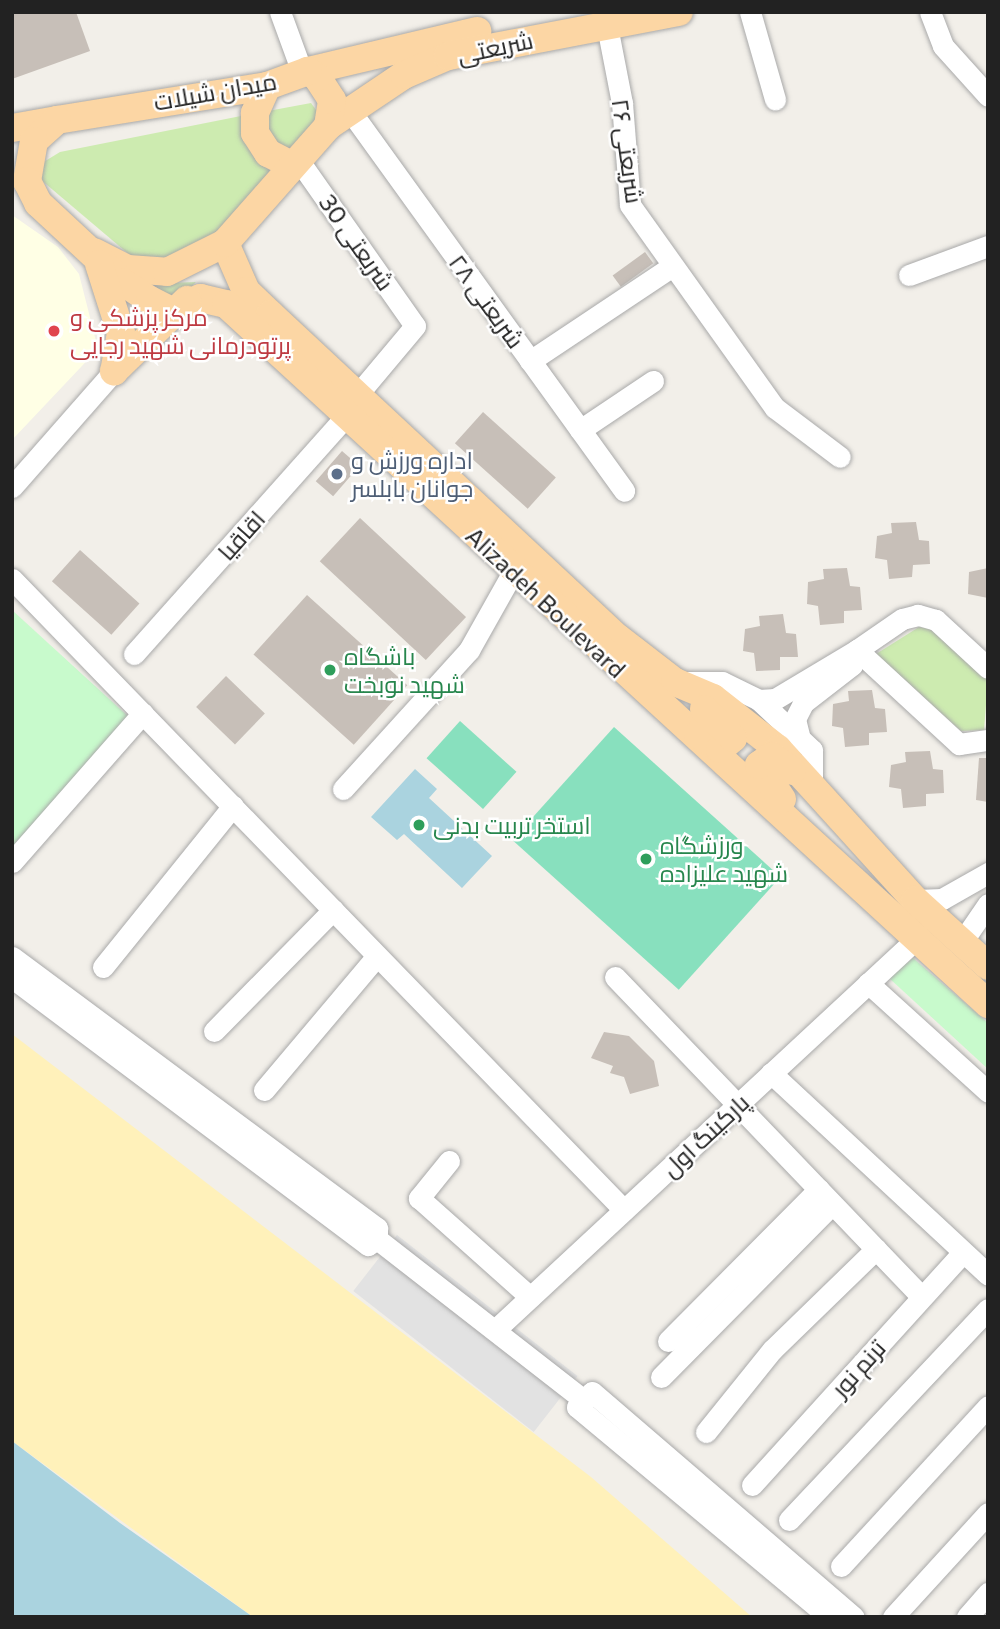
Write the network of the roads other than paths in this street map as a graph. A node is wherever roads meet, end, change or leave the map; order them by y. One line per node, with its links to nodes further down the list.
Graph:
1 (280, 12): 7 (street)
2 (679, 12): 5 (main road, شریعتی)
3 (750, 12): 10 (street)
4 (930, 12): 9 (street)
5 (598, 17): 6 (main road); 11 (main road, شریعتی); 20 (street, شریعتی ۲۶)
6 (473, 22): 7 (main road)
7 (305, 72): 8 (main road, میدان شیلات); 11 (main road, میدان شیلات)
8 (267, 86): 12 (main road, میدان شیلات); 14 (main road)
9 (988, 96)
10 (775, 99)
11 (339, 119): 14 (main road); 24 (street, شریعتی ۲۸)
12 (57, 120): 13 (main road, میدان شیلات); 16 (main road)
13 (12, 128)
14 (293, 161): 17 (main road); 23 (street, شریعتی 30)
15 (12, 181): 16 (main road)
16 (38, 203): 19 (main road)
17 (225, 243): 19 (main road); 22 (main road); 27 (main road, Alizadeh Boulevard)
18 (988, 246): 21 (street)
19 (94, 252): 22 (main road); 25 (main road)
20 (671, 267): 24 (street); 29 (street, شریعتی ۲۶)
21 (909, 275)
22 (174, 312): 25 (main road); 27 (main road, Alizadeh Boulevard)
23 (415, 328): 27 (street, اقاقیا)
24 (530, 361): 28 (street, شریعتی ۲۸)
25 (114, 370): 30 (street)
26 (653, 381): 28 (street)
27 (353, 404): 32 (main road, Alizadeh Boulevard); 35 (street, اقاقیا); 37 (main road, Alizadeh Boulevard)
28 (580, 430): 31 (street, شریعتی ۲۸)
29 (839, 457)
30 (15, 478)
31 (624, 491)
32 (513, 572): 38 (main road, Alizadeh Boulevard); 43 (street)
33 (12, 579): 40 (street)
34 (857, 650): 36 (street); 39 (street); 41 (street); 42 (street)
35 (134, 654)
36 (988, 668)
37 (675, 682): 38 (main road); 39 (street); 44 (main road, Alizadeh Boulevard)
38 (643, 693): 46 (main road, Alizadeh Boulevard)
39 (759, 700): 41 (street)
40 (142, 713): 45 (street); 47 (street)
41 (799, 734): 44 (street)
42 (988, 740)
43 (343, 789)
44 (812, 789): 46 (main road); 49 (main road, Alizadeh Boulevard)
45 (233, 806): 51 (street); 56 (street)
46 (815, 846): 52 (main road, Alizadeh Boulevard)
47 (12, 862)
48 (988, 873): 49 (street)
49 (915, 901): 53 (main road, Alizadeh Boulevard)
50 (988, 904): 53 (street)
51 (333, 910): 54 (street); 61 (street)
52 (915, 940): 59 (street, پارکینگ اول); 60 (main road, Alizadeh Boulevard)
53 (962, 942): 55 (main road, Alizadeh Boulevard)
54 (377, 956): 63 (street); 68 (street)
55 (988, 966)
56 (103, 967)
57 (18, 972): 75 (street)
58 (615, 977): 65 (street)
59 (868, 984): 62 (street, پارکینگ اول); 64 (street)
60 (988, 1004)
61 (214, 1031)
62 (771, 1073): 65 (street, پارکینگ اول); 70 (street)
63 (264, 1090)
64 (988, 1092)
65 (740, 1102): 67 (street); 68 (street, پارکینگ اول)
66 (449, 1161): 72 (street)
67 (825, 1197): 69 (street); 76 (street); 77 (street)
68 (624, 1210): 72 (street, پارکینگ اول)
69 (876, 1249): 73 (street); 79 (street)
70 (963, 1252): 71 (street); 73 (street, ترنم نور)
71 (988, 1275)
72 (530, 1297): 75 (street, پارکینگ اول)
73 (922, 1297): 80 (street, ترنم نور)
74 (988, 1309): 82 (street)
75 (495, 1330): 83 (street)
76 (668, 1340)
77 (661, 1377)
78 (988, 1406): 84 (street)
79 (706, 1432)
80 (752, 1485)
81 (988, 1513): 88 (street)
82 (789, 1520)
83 (756, 1544): 86 (street); 87 (street)
84 (841, 1566)
85 (988, 1594): 89 (street)
86 (829, 1617)
87 (854, 1617)
88 (893, 1617)
89 (967, 1617)

